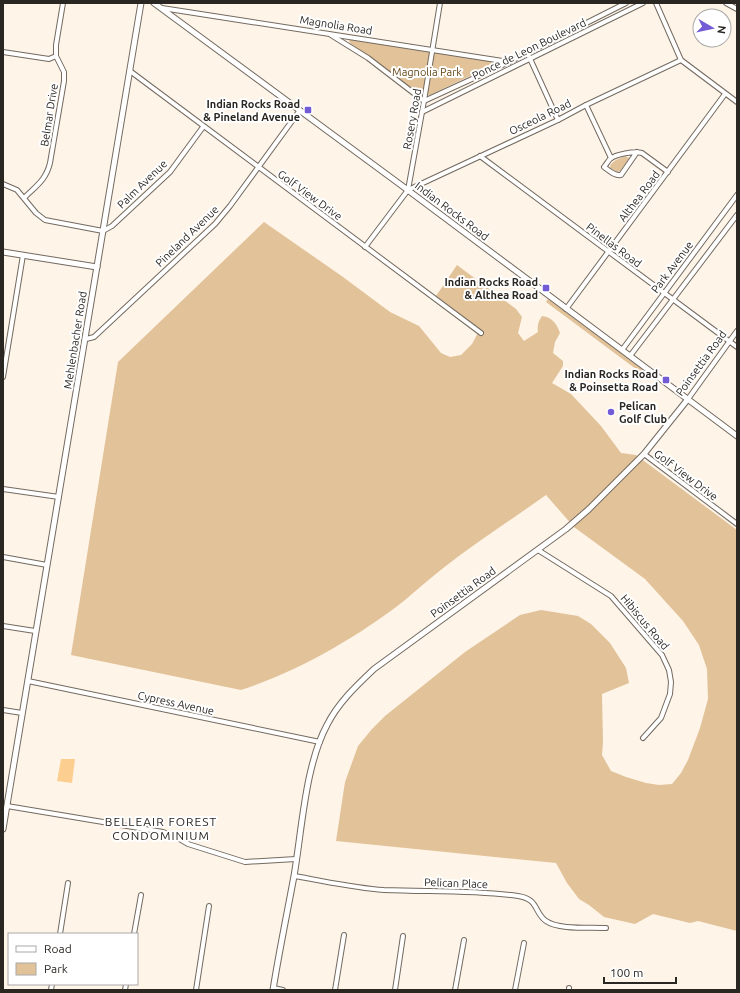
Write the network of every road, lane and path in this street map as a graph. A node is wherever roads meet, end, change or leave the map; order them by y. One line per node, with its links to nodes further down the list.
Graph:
1 (63, 3): 15 (street, Belmar Drive)
2 (141, 3): 19 (street, Mehlenbacher Road)
3 (154, 3): 9 (street, Indian Rocks Road)
4 (440, 3): 12 (street, Rosery Road)
5 (626, 3): 14 (street, Ponce de Leon Boulevard)
6 (643, 3): 16 (street, Ponce de Leon Boulevard)
7 (656, 3): 17 (street)
8 (726, 3): 10 (street)
9 (160, 7): 11 (street, Magnolia Road); 24 (street, Indian Rocks Road)
10 (737, 9)
11 (329, 34): 12 (street, Magnolia Road); 21 (street)
12 (432, 49): 18 (street, Magnolia Road); 21 (street, Rosery Road)
13 (3, 52): 15 (street)
14 (527, 52): 16 (street); 18 (street, Ponce de Leon Boulevard)
15 (56, 56): 36 (street, Belmar Drive)
16 (530, 59): 25 (street, Ponce de Leon Boulevard); 26 (street)
17 (680, 60): 20 (street); 23 (street, Osceola Road)
18 (509, 62): 21 (street, Ponce de Leon Boulevard)
19 (130, 71): 27 (street, Golf View Drive); 38 (street, Mehlenbacher Road)
20 (725, 94): 22 (street); 32 (street, Althea Road)
21 (424, 101): 25 (street, Rosery Road)
22 (737, 102)
23 (586, 105): 26 (street, Osceola Road); 30 (street)
24 (300, 110): 31 (street, Pineland Avenue); 34 (street, Indian Rocks Road)
25 (422, 112): 34 (street, Rosery Road)
26 (558, 120): 29 (street, Osceola Road)
27 (203, 127): 31 (street, Golf View Drive); 38 (street, Palm Avenue)
28 (637, 152): 30 (street); 30 (street); 32 (street)
29 (480, 156): 34 (street, Osceola Road); 41 (street, Pinellas Road)
30 (611, 158)
31 (258, 168): 39 (street, Golf View Drive); 49 (street, Pineland Avenue)
32 (668, 172): 41 (street, Althea Road)
33 (3, 184): 36 (street)
34 (408, 190): 39 (street, Osceola Road); 46 (street, Indian Rocks Road)
35 (737, 195): 44 (street, Park Avenue)
36 (24, 198): 38 (street)
37 (737, 214): 45 (street, Park Avenue)
38 (103, 231): 43 (street, Mehlenbacher Road)
39 (365, 247): 48 (street, Golf View Drive)
40 (3, 252): 42 (street)
41 (608, 252): 44 (street, Pinellas Road); 46 (street, Althea Road)
42 (23, 255): 43 (street); 54 (street)
43 (97, 267): 49 (street, Mehlenbacher Road)
44 (664, 293): 45 (street, Pinellas Road); 52 (street, Park Avenue)
45 (673, 300): 50 (street, Pinellas Road); 53 (street, Park Avenue)
46 (566, 309): 52 (street, Indian Rocks Road)
47 (737, 331): 50 (street, Poinsettia Road)
48 (481, 334)
49 (86, 339): 59 (street, Mehlenbacher Road)
50 (729, 341): 51 (street, Pinellas Road); 55 (street, Poinsettia Road)
51 (737, 347)
52 (622, 350): 53 (street, Indian Rocks Road)
53 (630, 356): 55 (street, Indian Rocks Road)
54 (3, 377)
55 (688, 399): 56 (street, Indian Rocks Road); 57 (street, Poinsettia Road)
56 (737, 436)
57 (644, 454): 60 (street, Golf View Drive); 61 (street, Poinsettia Road)
58 (3, 489): 59 (street)
59 (59, 497): 63 (street, Mehlenbacher Road)
60 (737, 524)
61 (538, 550): 69 (street, Hibiscus Road); 70 (street, Poinsettia Road)
62 (3, 557): 63 (street)
63 (48, 565): 65 (street, Mehlenbacher Road)
64 (3, 626): 65 (street)
65 (35, 631): 66 (street, Mehlenbacher Road)
66 (28, 680): 68 (street, Mehlenbacher Road); 70 (street, Cypress Avenue)
67 (3, 710): 68 (street)
68 (22, 713): 71 (street, Mehlenbacher Road)
69 (643, 738)
70 (320, 742): 73 (street, Poinsettia Road)
71 (7, 806): 72 (street, Mehlenbacher Road); 73 (street)
72 (3, 829)
73 (296, 859): 74 (street, Poinsettia Road)
74 (294, 876): 78 (street, Pelican Place); 85 (street, Poinsettia Road)
75 (68, 883): 79 (street)
76 (141, 895): 80 (street)
77 (209, 906): 86 (street)
78 (606, 928)
79 (60, 933)
80 (134, 933)
81 (344, 935): 88 (street)
82 (403, 936): 89 (street)
83 (464, 940): 90 (street)
84 (524, 943): 91 (street)
85 (273, 989): 87 (street)
86 (196, 990)
87 (283, 990)
88 (335, 990)
89 (395, 990)
90 (455, 990)
91 (515, 990)

